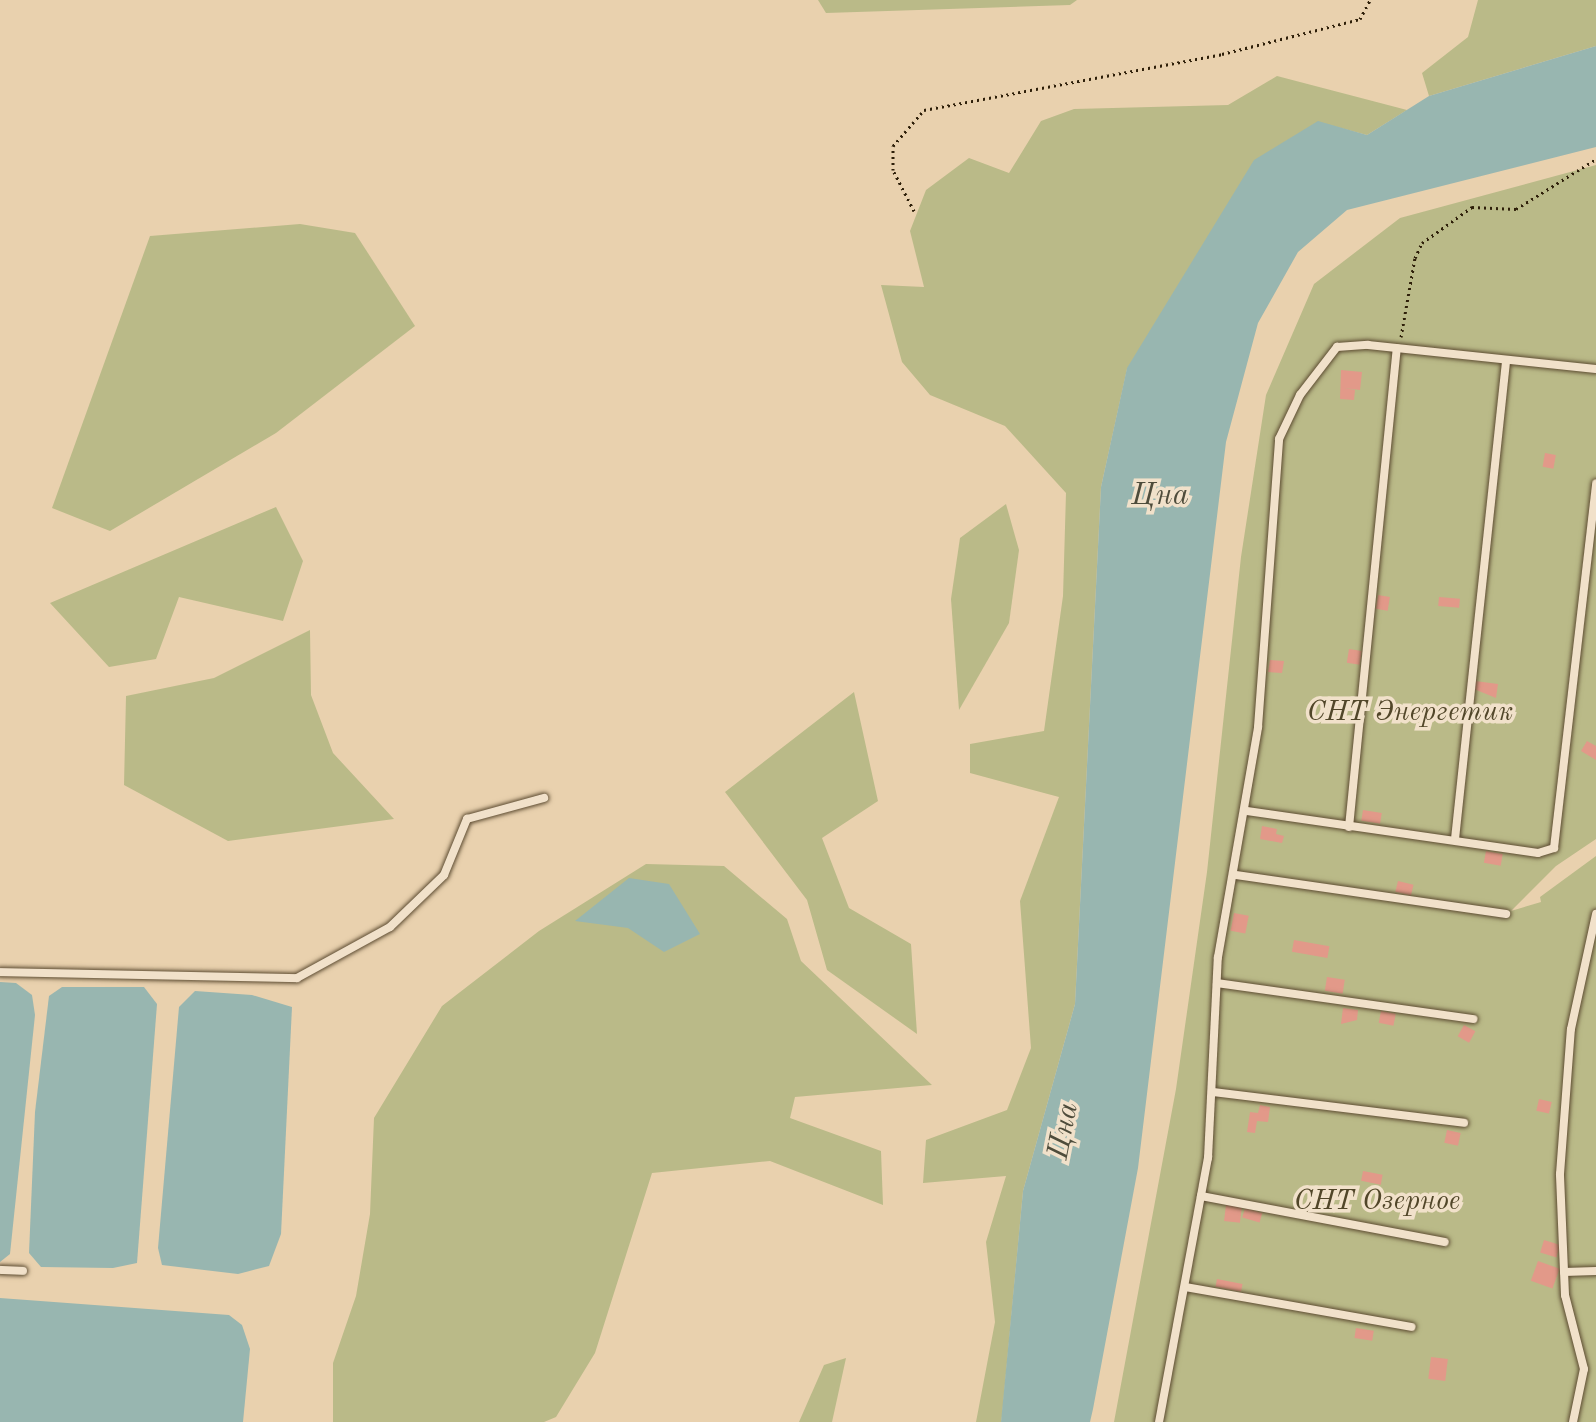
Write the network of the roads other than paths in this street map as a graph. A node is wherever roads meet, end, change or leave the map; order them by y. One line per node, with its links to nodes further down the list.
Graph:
1 (1397, 348): 2 (lane); 6 (lane); 7 (lane)
2 (1506, 361): 3 (lane); 8 (lane)
3 (1596, 369)
4 (1596, 483): 8 (lane)
5 (544, 798): 12 (lane)
6 (1247, 811): 7 (lane); 9 (lane)
7 (1349, 827): 8 (lane)
8 (1455, 839)
9 (1236, 875): 10 (lane); 13 (lane)
10 (1506, 914)
11 (1596, 914): 22 (lane)
12 (0, 972)
13 (1217, 983): 14 (lane); 15 (lane)
14 (1473, 1019)
15 (1213, 1092): 16 (lane); 17 (lane)
16 (1464, 1123)
17 (1201, 1196): 18 (lane); 23 (lane)
18 (1445, 1242)
19 (0, 1270): 20 (lane)
20 (23, 1271)
21 (1596, 1271): 22 (lane)
22 (1564, 1272): 26 (lane)
23 (1185, 1287): 24 (lane); 25 (lane)
24 (1411, 1327)
25 (1159, 1422)
26 (1573, 1422)

